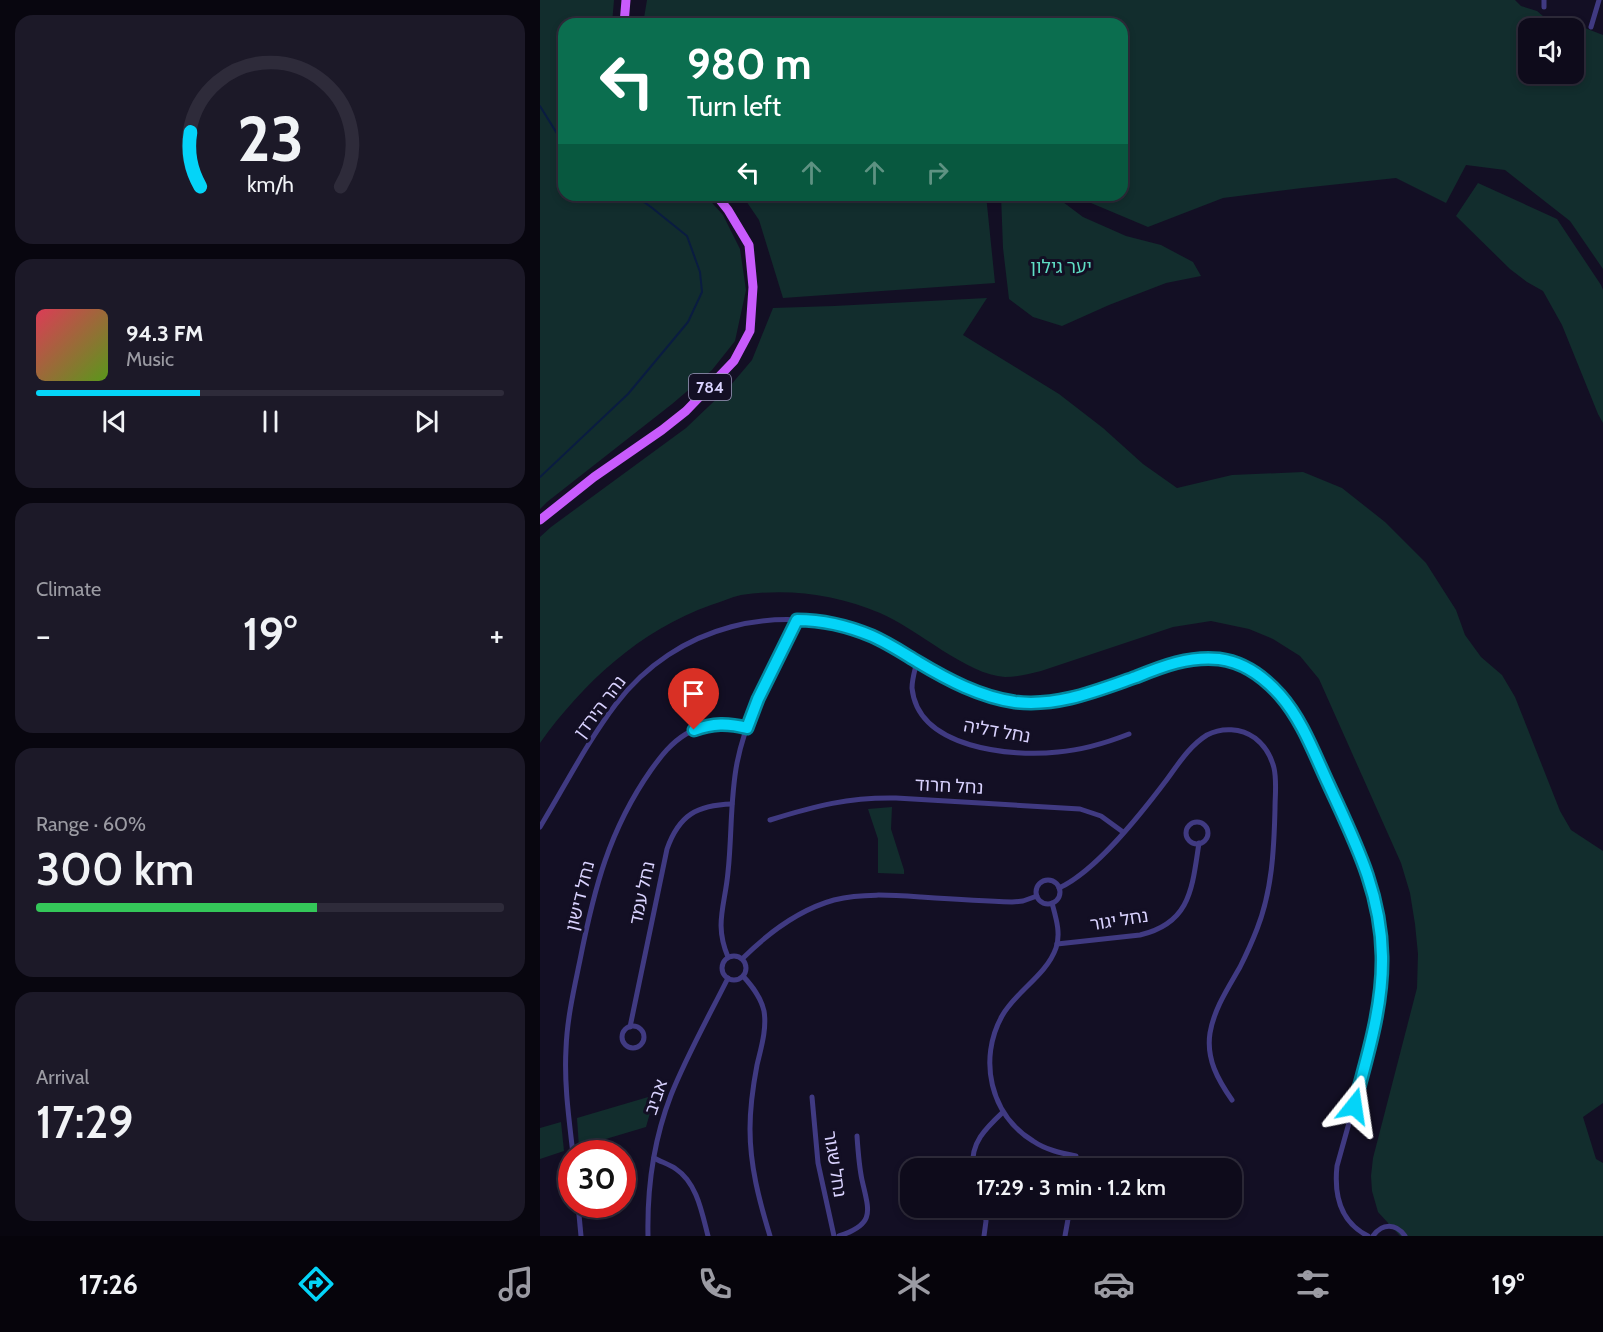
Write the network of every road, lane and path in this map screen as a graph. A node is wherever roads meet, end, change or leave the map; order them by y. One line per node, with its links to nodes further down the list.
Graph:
1 (626, 0): 5 (main road)
2 (1544, 0): 4 (street)
3 (1599, 0): 6 (street)
4 (1544, 7)
5 (624, 18)
6 (1591, 27)
7 (721, 201): 8 (main road, 784)
8 (540, 520)
9 (797, 620): 10 (street, נהר הירדן); 11 (street); 15 (street, נהר הירדן)
10 (917, 661): 12 (street, נחל דליה); 46 (street, נהר הירדן)
11 (747, 728): 13 (street); 31 (street, נחל דישון)
12 (1129, 734)
13 (732, 804): 22 (street); 26 (street, נחל עמד)
14 (770, 820): 16 (street, נחל חרוד)
15 (540, 827)
16 (1123, 832): 18 (street); 28 (street)
17 (1199, 843): 17 (street); 21 (street, נחל יגור)
18 (1059, 888): 19 (street); 20 (street)
19 (1037, 896): 20 (street); 23 (street)
20 (1052, 903): 21 (street)
21 (1057, 944): 29 (street)
22 (728, 957): 23 (street); 25 (street)
23 (742, 959): 24 (street)
24 (743, 976): 25 (street); 41 (street)
25 (728, 978): 32 (street, אביב)
26 (630, 1027): 26 (street)
27 (812, 1097): 42 (street, נחל שגור)
28 (1232, 1100)
29 (1003, 1112): 33 (street); 34 (street)
30 (857, 1136): 43 (street, נחל שגור)
31 (572, 1140)
32 (654, 1158): 39 (street, אביב); 40 (street)
33 (973, 1158)
34 (1076, 1158)
35 (579, 1218): 38 (street)
36 (986, 1218): 44 (street)
37 (1068, 1218): 45 (street)
38 (581, 1236)
39 (648, 1236)
40 (708, 1236)
41 (770, 1236)
42 (834, 1236)
43 (839, 1236)
44 (984, 1236)
45 (1065, 1236)
46 (1368, 1236)
47 (1373, 1236): 48 (street)
48 (1405, 1236)

